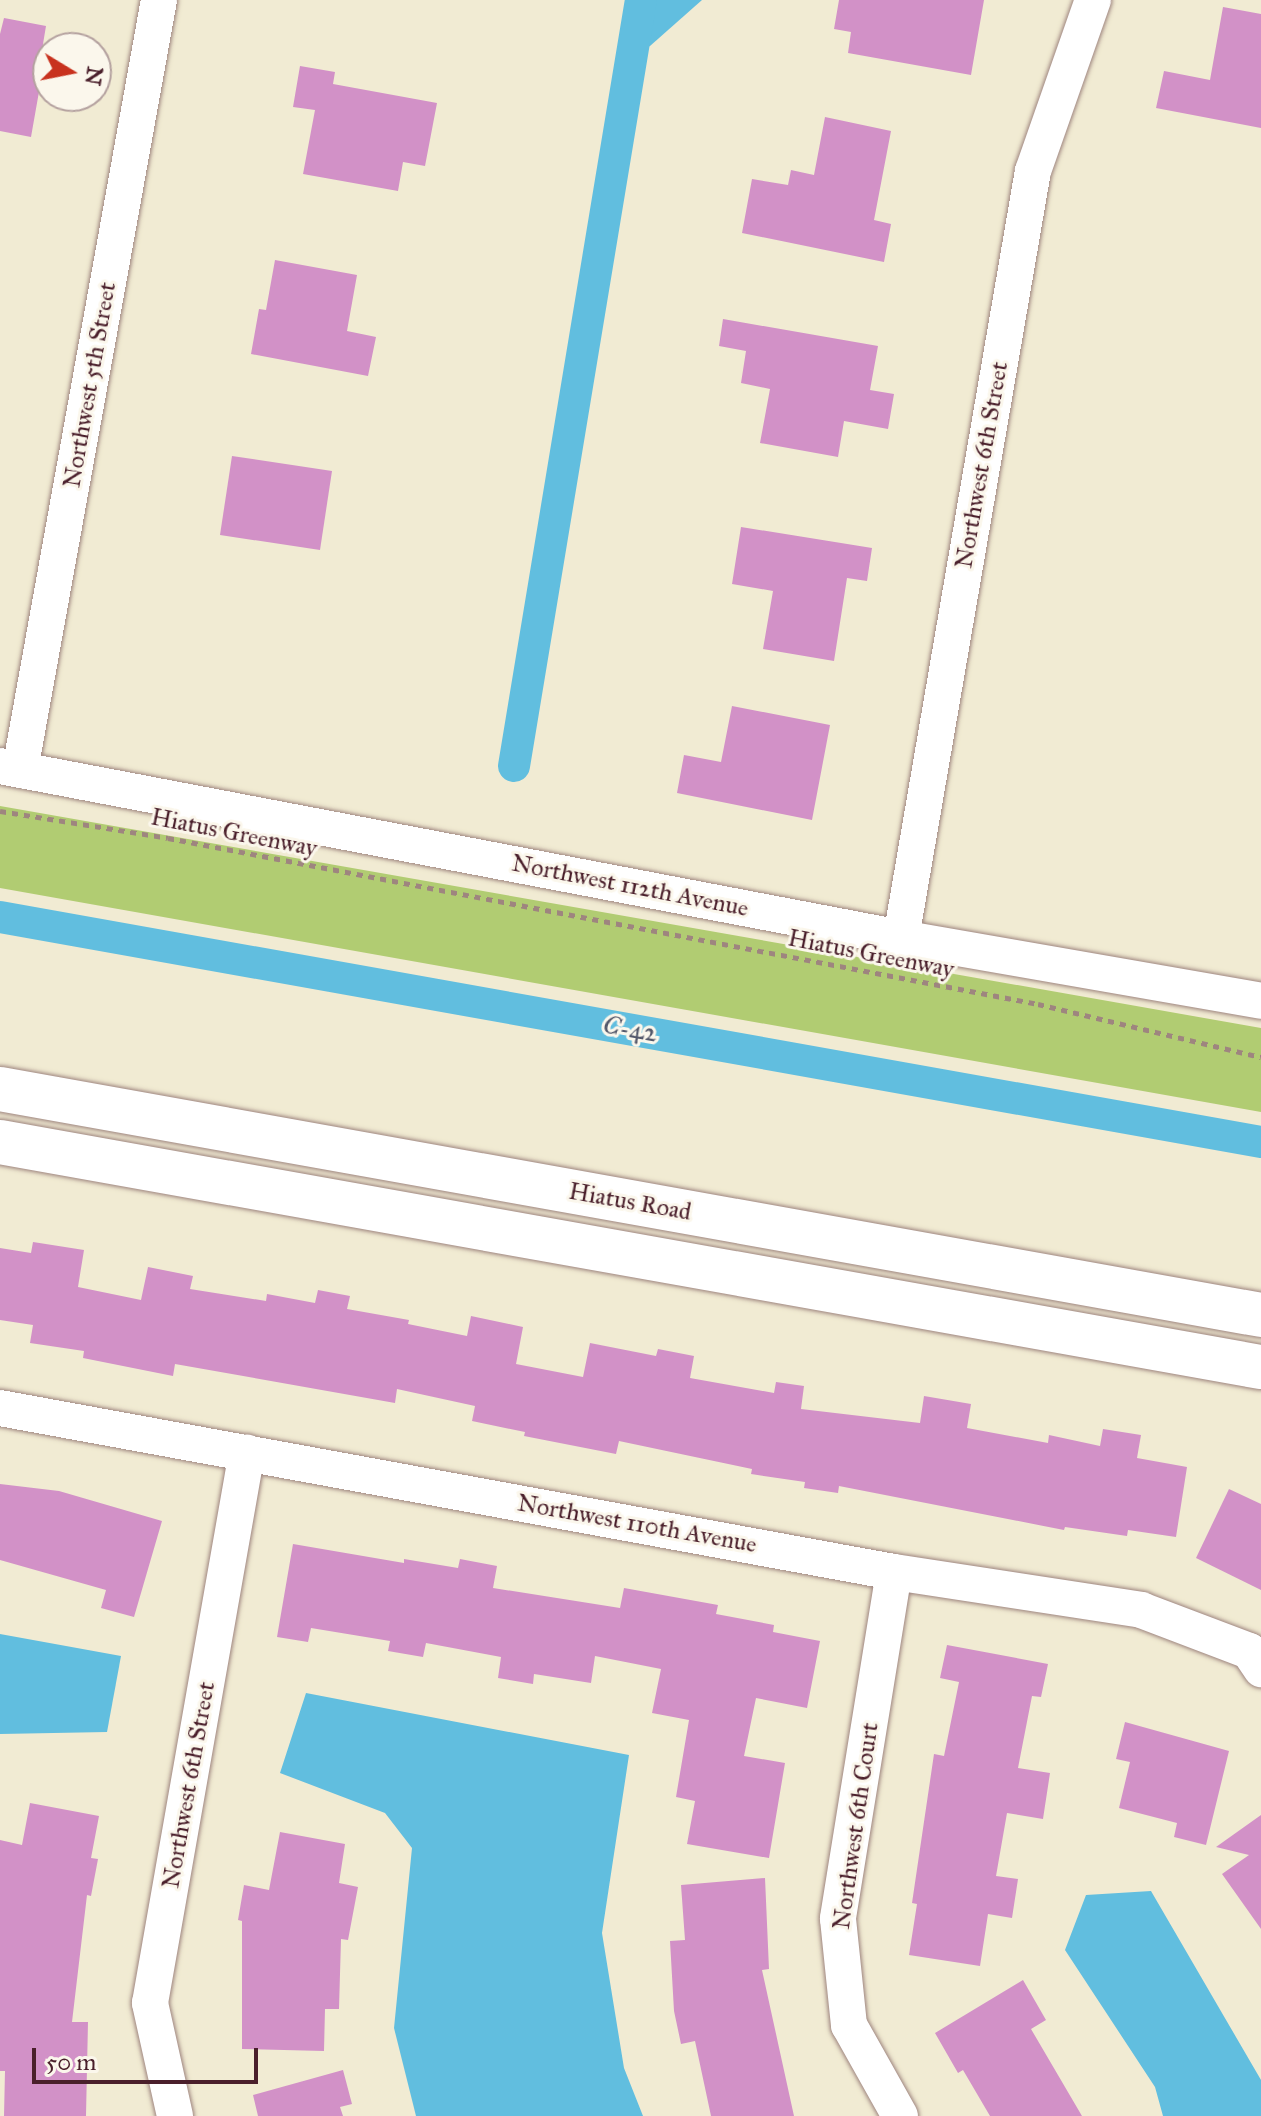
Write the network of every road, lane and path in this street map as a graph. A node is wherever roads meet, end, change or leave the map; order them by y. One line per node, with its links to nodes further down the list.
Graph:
1 (159, 0): 3 (street, Northwest 5th Street)
2 (1093, 0): 5 (street, Northwest 6th Street)
3 (10, 768): 5 (street, Northwest 112th Avenue)
4 (0, 811): 7 (path, Hiatus Greenway)
5 (901, 938): 6 (street, Northwest 112th Avenue)
6 (1261, 1001)
7 (1261, 1057)
8 (0, 1089): 10 (main road, Hiatus Road)
9 (0, 1142): 11 (main road)
10 (1261, 1315)
11 (1261, 1367)
12 (0, 1408): 13 (street, Northwest 110th Avenue)
13 (247, 1452): 14 (street, Northwest 110th Avenue); 16 (street, Northwest 6th Street)
14 (894, 1572): 15 (street, Northwest 110th Avenue); 17 (street, Northwest 6th Court)
15 (1261, 1669)
16 (175, 2116)
17 (900, 2116)

